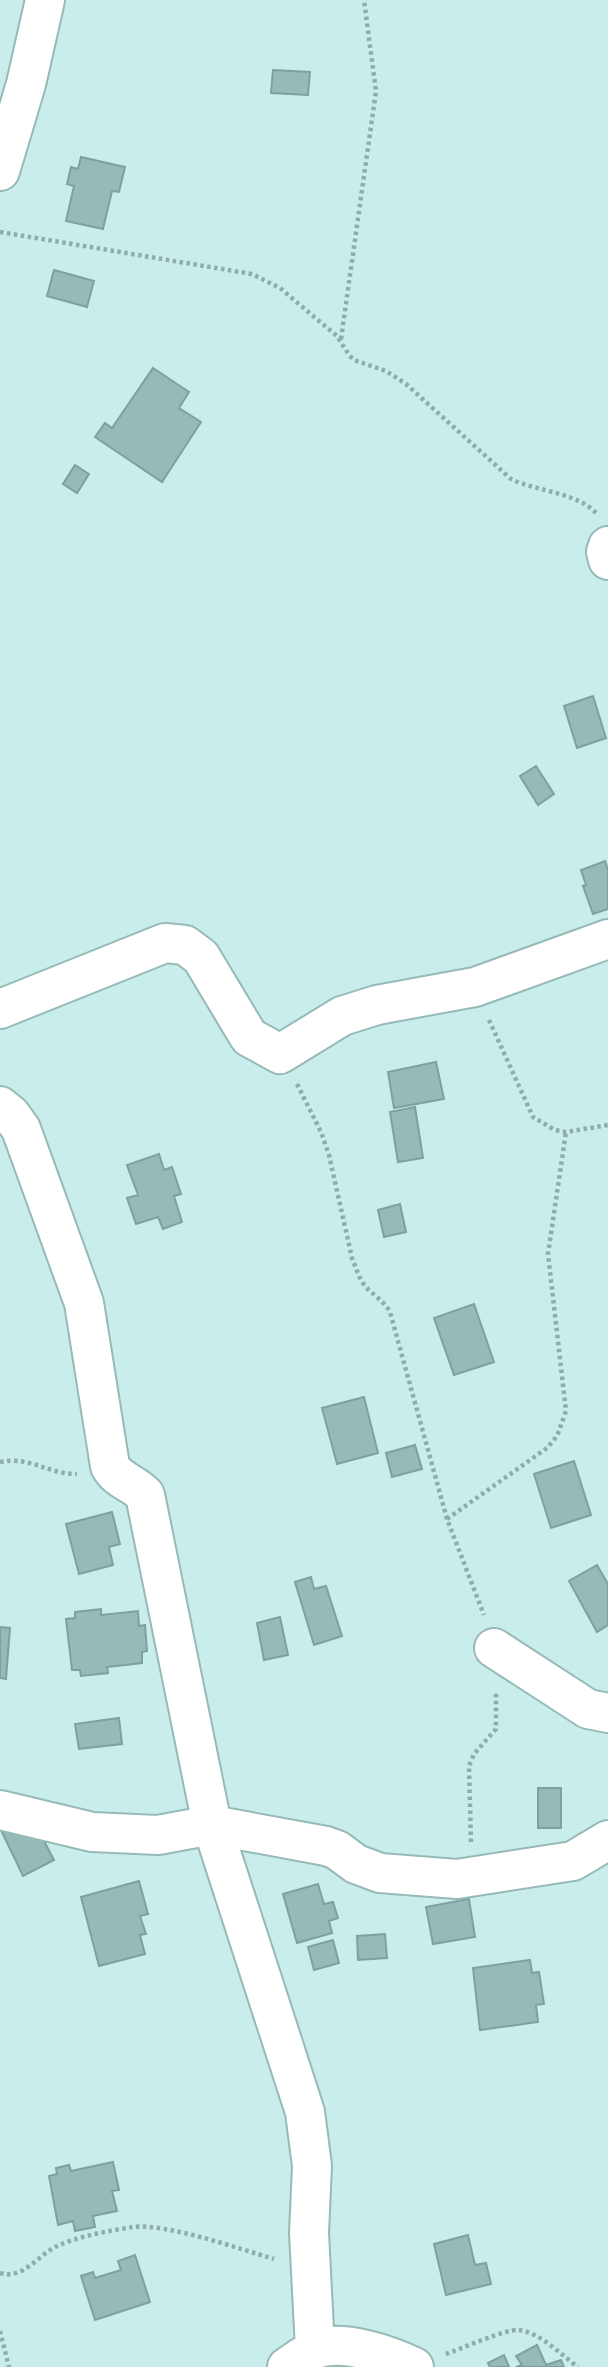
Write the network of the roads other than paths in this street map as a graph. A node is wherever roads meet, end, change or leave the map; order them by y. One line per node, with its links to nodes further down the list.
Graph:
1 (45, 0): 2 (street)
2 (0, 171)
3 (604, 532): 4 (street)
4 (608, 560)
5 (608, 939): 6 (street)
6 (0, 1009)
7 (0, 1106): 11 (street)
8 (494, 1648): 9 (street)
9 (608, 1713)
10 (0, 1810): 11 (street)
11 (212, 1825): 12 (street); 13 (street)
12 (608, 1840)
13 (301, 2358): 14 (street)
14 (413, 2366)

